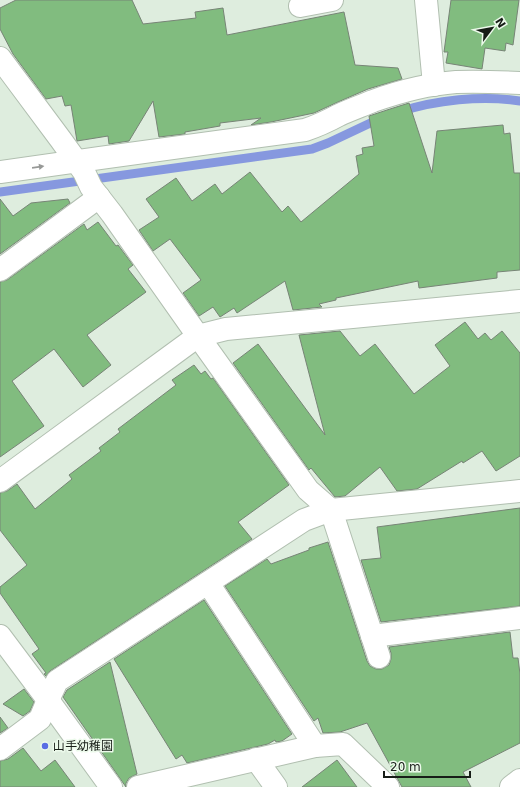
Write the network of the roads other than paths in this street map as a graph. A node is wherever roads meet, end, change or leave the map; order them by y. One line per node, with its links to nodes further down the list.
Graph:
1 (332, 0): 3 (street)
2 (426, 0): 6 (street)
3 (300, 6)
4 (0, 58): 8 (street)
5 (520, 83): 6 (street)
6 (434, 85): 8 (street)
7 (0, 172): 8 (street, one-way to 8)
8 (87, 179): 9 (street); 11 (street)
9 (0, 270)
10 (520, 301): 11 (street)
11 (198, 336): 12 (street); 14 (street)
12 (0, 481)
13 (520, 491): 14 (street)
14 (331, 510): 15 (street); 18 (street)
15 (208, 583): 20 (street); 21 (street)
16 (520, 618): 18 (street)
17 (0, 636): 20 (street)
18 (372, 636): 19 (street)
19 (379, 657)
20 (48, 700): 22 (street); 25 (street)
21 (315, 746): 23 (street); 28 (street)
22 (0, 749)
23 (256, 759): 26 (street); 27 (street)
24 (520, 780): 29 (street)
25 (111, 787)
26 (138, 787)
27 (276, 787)
28 (388, 787)
29 (511, 787)

